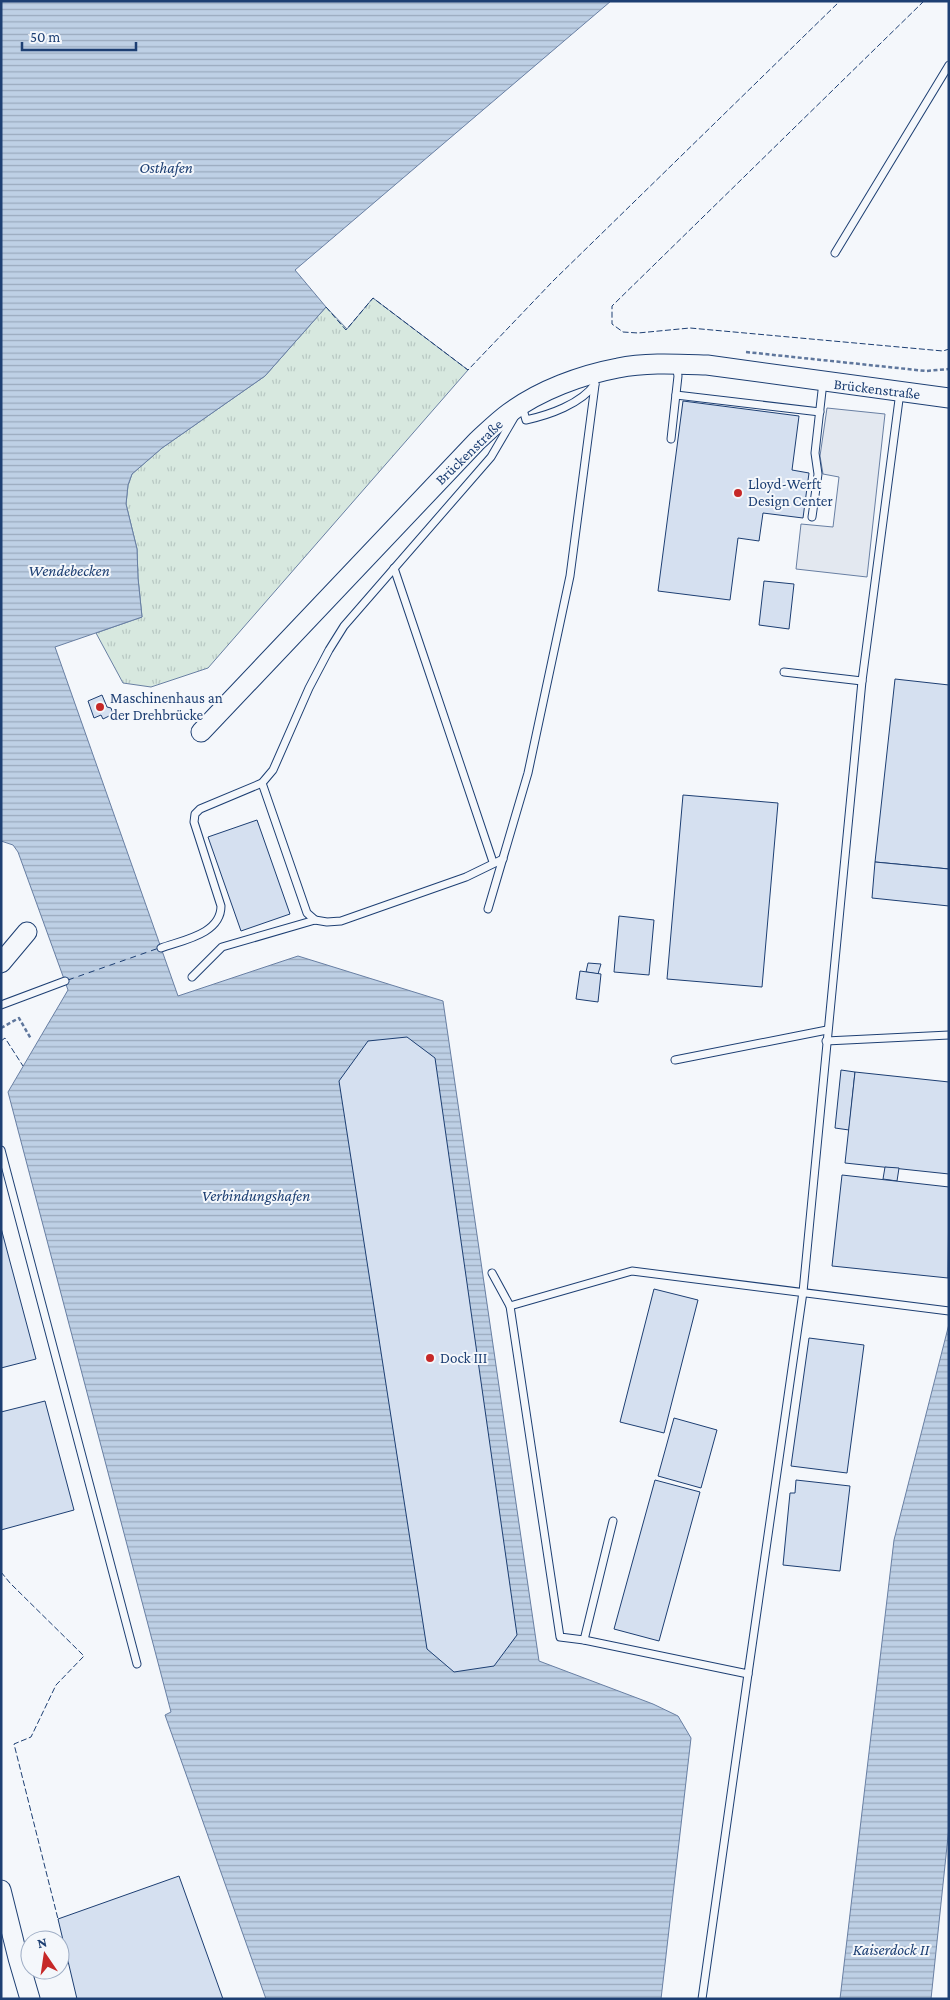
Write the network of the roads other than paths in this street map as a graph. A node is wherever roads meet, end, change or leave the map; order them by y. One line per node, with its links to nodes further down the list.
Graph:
1 (949, 65): 2 (lane)
2 (835, 253)
3 (676, 364): 4 (street, Brückenstraße); 5 (street, Brückenstraße); 8 (lane)
4 (596, 379): 9 (street, Brückenstraße); 18 (lane)
5 (823, 382): 6 (street, Brückenstraße); 10 (lane)
6 (900, 392): 7 (street, Brückenstraße); 15 (lane)
7 (944, 394)
8 (676, 395): 10 (lane); 11 (lane)
9 (522, 406): 13 (lane); 16 (street, Brückenstraße)
10 (820, 412): 12 (lane)
11 (671, 439)
12 (812, 518)
13 (394, 568): 17 (lane); 19 (lane)
14 (784, 672): 15 (lane)
15 (862, 681): 28 (lane)
16 (202, 732)
17 (262, 783): 21 (lane); 23 (lane)
18 (503, 859): 19 (lane); 20 (lane)
19 (493, 862): 21 (lane)
20 (488, 909)
21 (315, 920): 25 (lane)
22 (26, 932): 24 (street)
23 (161, 948)
24 (1, 963)
25 (192, 977)
26 (65, 981): 27 (lane)
27 (1, 1005)
28 (827, 1030): 30 (lane); 31 (lane)
29 (949, 1035): 30 (lane)
30 (826, 1041): 34 (lane)
31 (675, 1060)
32 (1, 1150): 39 (lane)
33 (492, 1273): 35 (lane)
34 (803, 1292): 35 (lane); 36 (lane); 40 (lane)
35 (510, 1306): 38 (lane)
36 (949, 1310)
37 (613, 1522): 38 (lane)
38 (584, 1640): 40 (lane)
39 (137, 1664)
40 (748, 1674): 43 (lane)
41 (1, 1890): 42 (street)
42 (30, 1999)
43 (702, 1999)

